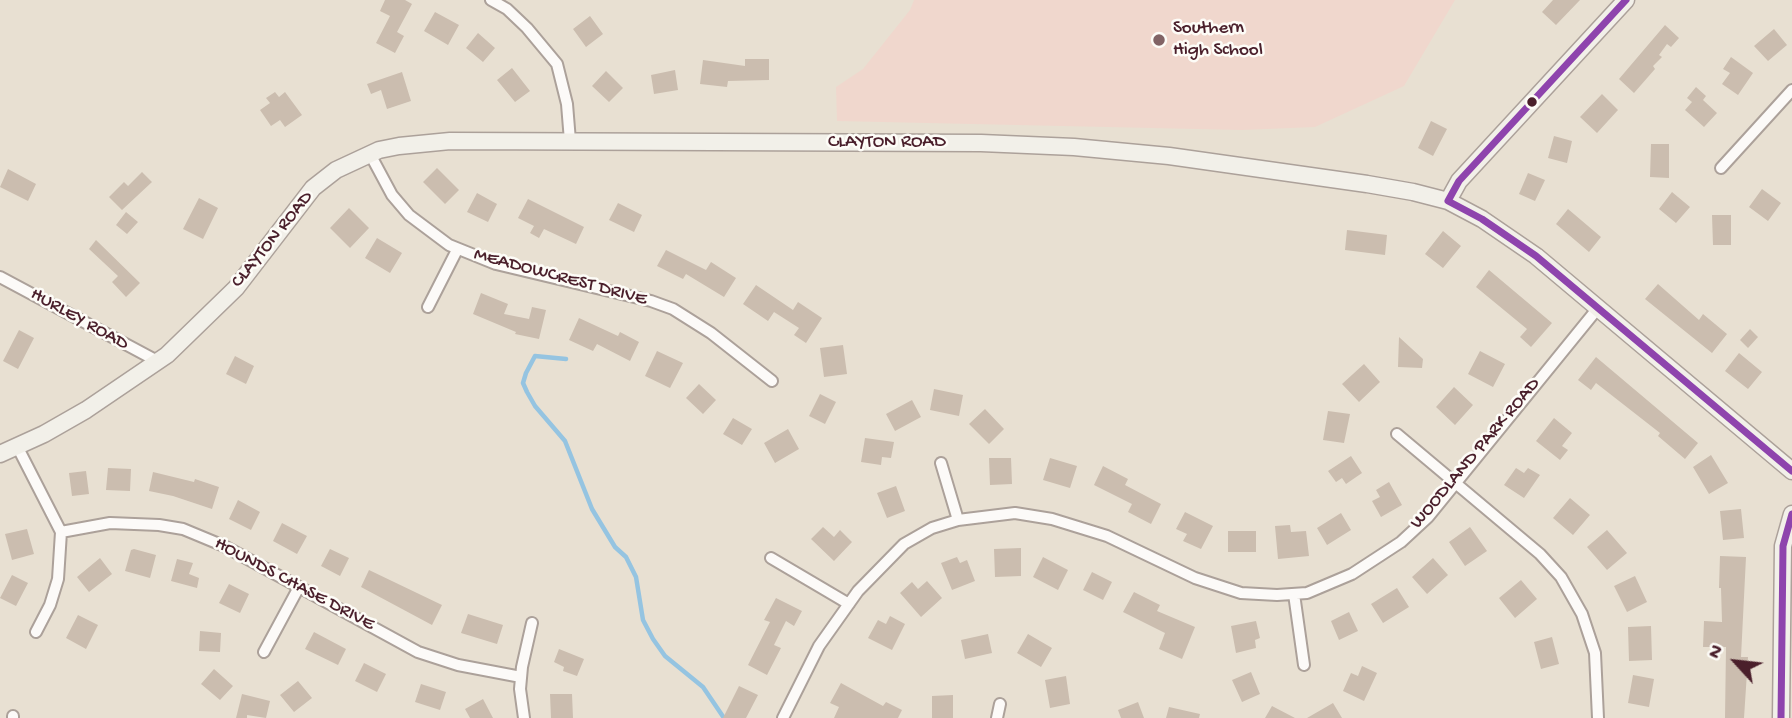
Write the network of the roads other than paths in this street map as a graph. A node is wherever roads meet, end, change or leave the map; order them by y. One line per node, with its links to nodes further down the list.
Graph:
1 (491, 0): 3 (street)
2 (1626, 0): 8 (street)
3 (509, 4): 5 (street)
4 (1792, 90): 7 (street)
5 (570, 141): 6 (street, CLAYTON ROAD); 8 (street, CLAYTON ROAD)
6 (370, 154): 9 (street, MEADOWCREST DRIVE); 13 (street, CLAYTON ROAD)
7 (1721, 168)
8 (1448, 201): 12 (street, CLAYTON ROAD)
9 (457, 250): 11 (street); 14 (street, MEADOWCREST DRIVE)
10 (0, 277): 13 (street, HURLEY ROAD)
11 (428, 307)
12 (1598, 308): 19 (street, CLAYTON ROAD); 20 (street, WOODLAND PARK ROAD)
13 (159, 362): 16 (street, CLAYTON ROAD)
14 (772, 381)
15 (1397, 434): 20 (street)
16 (17, 446): 17 (street, CLAYTON ROAD); 23 (street)
17 (0, 454)
18 (941, 463): 22 (street)
19 (1792, 471)
20 (1454, 483): 26 (street, WOODLAND PARK ROAD); 37 (street)
21 (1792, 514): 38 (street)
22 (958, 520): 26 (street, WOODLAND PARK ROAD); 27 (street, WOODLAND PARK ROAD)
23 (61, 533): 25 (street, HOUNDS CHASE DRIVE); 29 (street)
24 (771, 558): 27 (street)
25 (299, 587): 30 (street); 32 (street, HOUNDS CHASE DRIVE)
26 (1294, 594): 31 (street)
27 (849, 604): 35 (street, WOODLAND PARK ROAD)
28 (532, 624): 32 (street)
29 (36, 632)
30 (264, 652)
31 (1304, 665)
32 (521, 677): 34 (street)
33 (1000, 704): 36 (street)
34 (524, 718)
35 (783, 718)
36 (997, 718)
37 (1598, 718)
38 (1782, 718)

